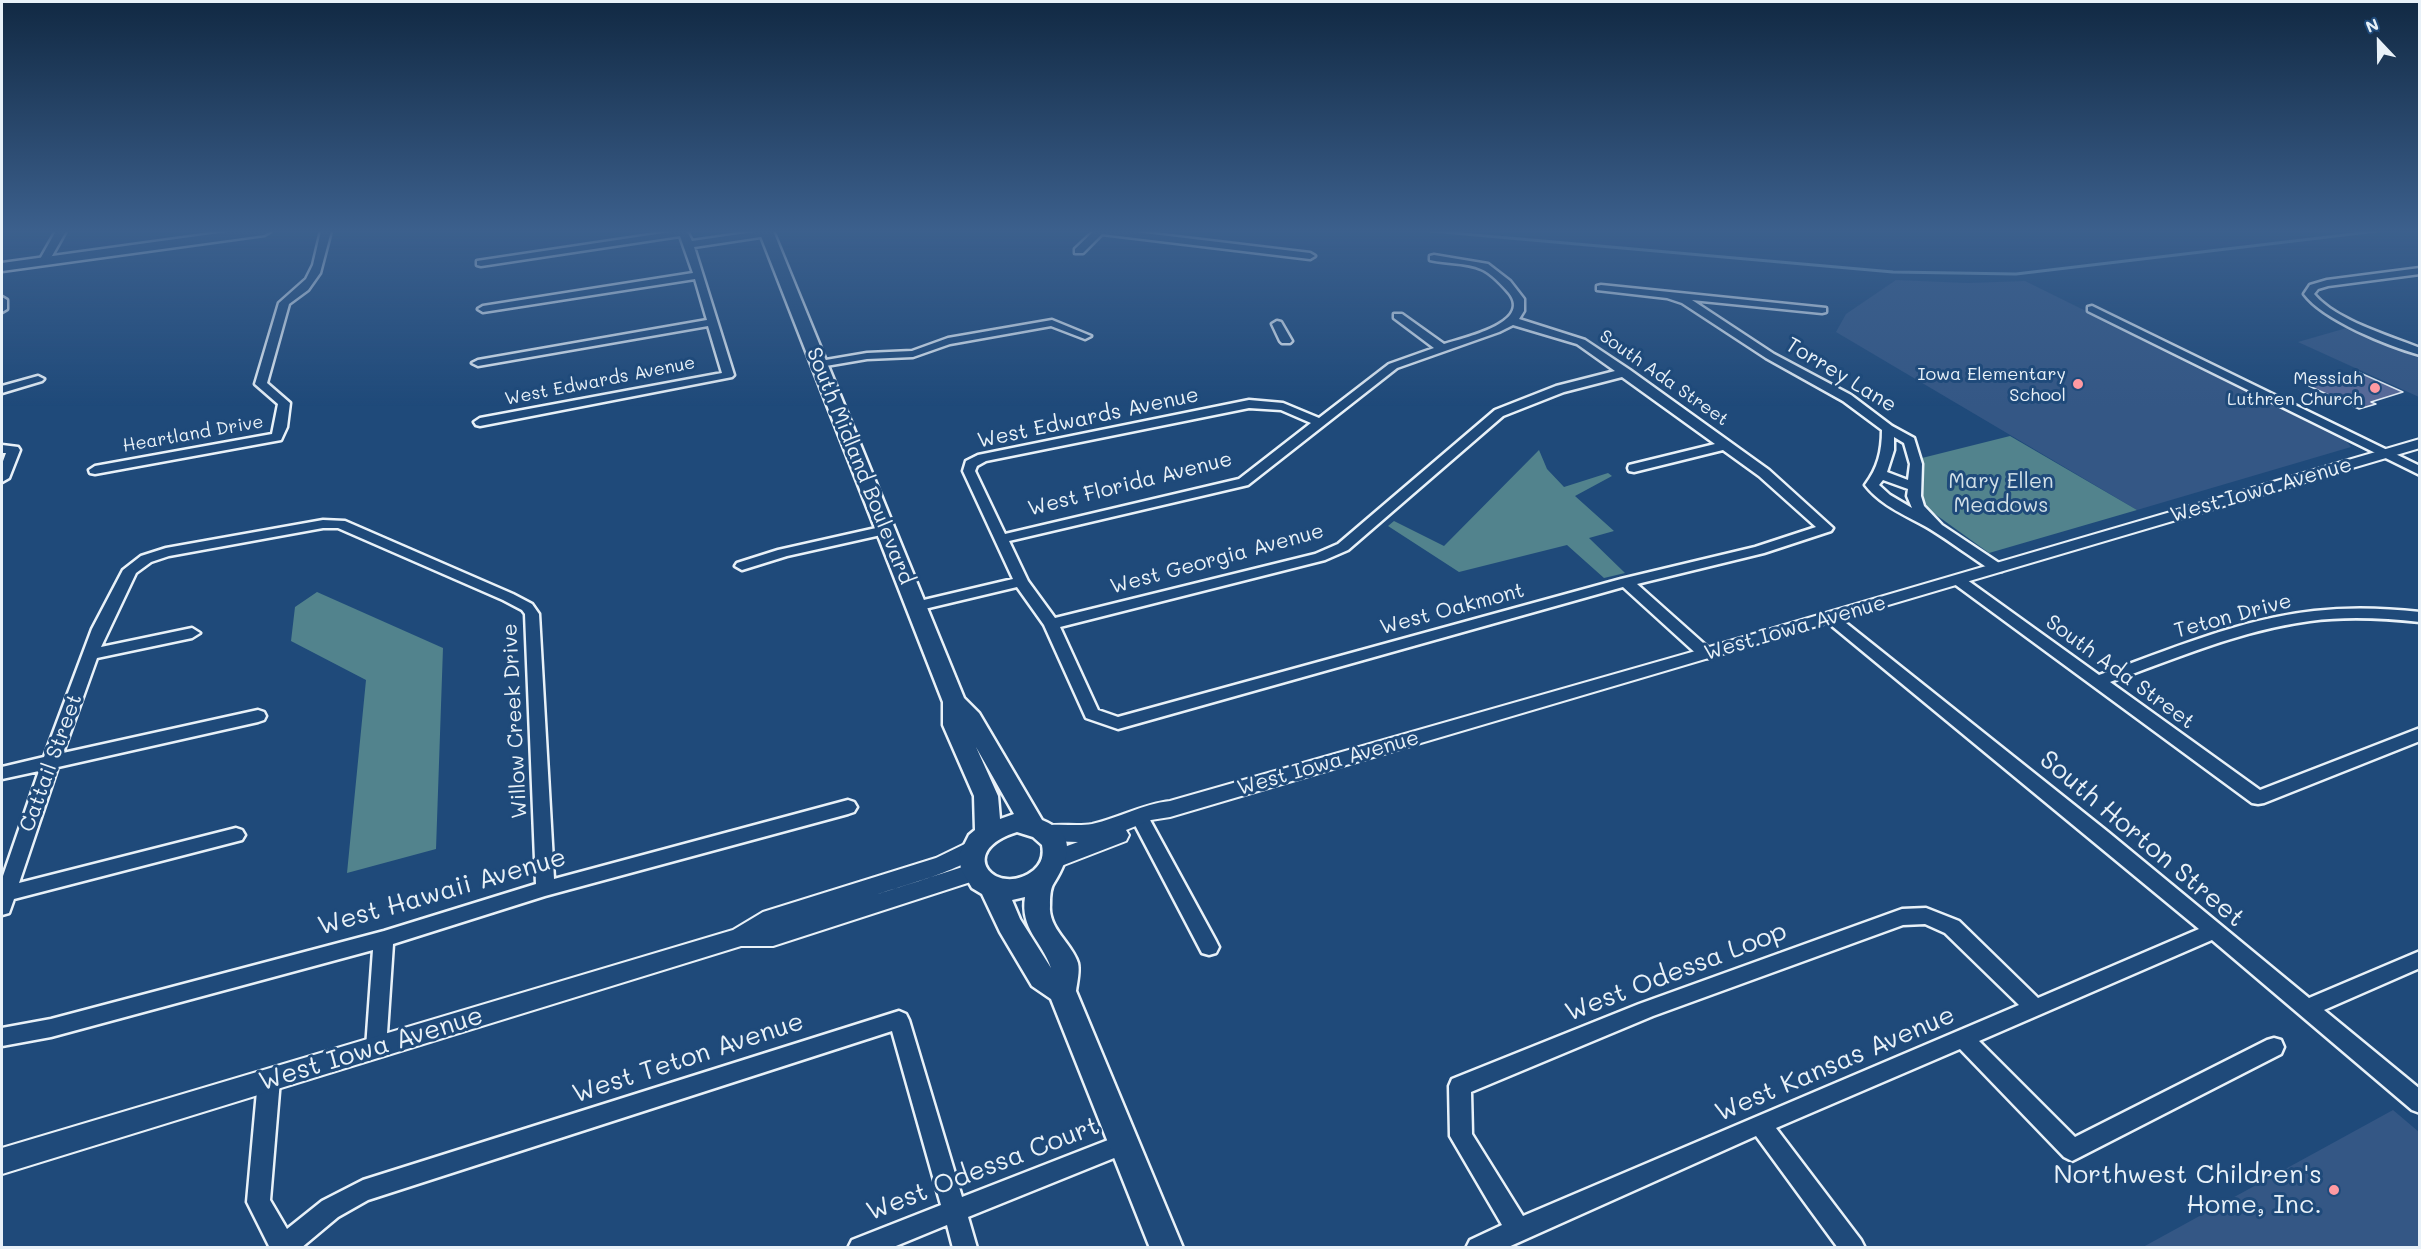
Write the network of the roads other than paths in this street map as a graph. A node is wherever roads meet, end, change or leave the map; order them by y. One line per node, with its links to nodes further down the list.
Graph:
1 (303, 289): 37 (street, Heartland Drive)
2 (608, 289): 12 (street)
3 (703, 289): 17 (street)
4 (790, 289): 25 (main road, South Midland Boulevard)
5 (1511, 289): 16 (street)
6 (1613, 289): 8 (street, Torrey Lane)
7 (2312, 289): 23 (street)
8 (1669, 295): 10 (street, Torrey Lane); 19 (street, Torrey Lane)
9 (2, 300): 11 (street)
10 (1770, 305): 14 (street, Torrey Lane); 19 (street)
11 (2, 309)
12 (483, 309)
13 (2092, 309): 35 (street)
14 (1822, 310)
15 (1398, 316): 22 (street)
16 (1512, 321): 22 (street, West Florida Avenue); 26 (street, South Ada Street)
17 (712, 322): 24 (street); 29 (street, West Edwards Avenue)
18 (1277, 324): 21 (street)
19 (1737, 335): 31 (street, Torrey Lane)
20 (1085, 336): 25 (street)
21 (1286, 341)
22 (1442, 348): 30 (street, West Florida Avenue)
23 (2420, 352)
24 (478, 363)
25 (820, 364): 44 (main road, South Midland Boulevard)
26 (1626, 372): 33 (street, South Ada Street); 54 (street, West Georgia Avenue)
27 (38, 379): 28 (street)
28 (2, 390)
29 (480, 422)
30 (1321, 423): 45 (street, West Florida Avenue); 45 (street, West Edwards Avenue)
31 (1888, 429): 39 (street); 41 (street, Torrey Lane)
32 (2420, 443): 35 (street, West Iowa Avenue)
33 (1726, 445): 36 (street); 42 (street, South Ada Street)
34 (2, 448): 40 (street)
35 (2385, 454): 38 (street); 47 (street, West Iowa Avenue)
36 (1634, 468)
37 (95, 470)
38 (2420, 471)
39 (1880, 474): 41 (street); 43 (street)
40 (2, 478)
41 (1916, 488): 43 (street, Torrey Lane)
42 (1809, 513): 50 (street, West Oakmont)
43 (1937, 528): 47 (street, Torrey Lane)
44 (885, 530): 46 (street); 51 (main road, South Midland Boulevard)
45 (1001, 539): 49 (street, West Edwards Avenue)
46 (742, 566)
47 (1997, 568): 48 (street, West Iowa Avenue)
48 (1958, 580): 53 (street, West Iowa Avenue); 59 (street, South Ada Street)
49 (1021, 582): 51 (street); 54 (street, West Edwards Avenue)
50 (1626, 582): 58 (street); 60 (street, West Oakmont)
51 (916, 606): 61 (main road, South Midland Boulevard)
52 (2420, 617): 59 (street, Teton Drive)
53 (1831, 618): 58 (street, West Iowa Avenue); 75 (street, South Horton Street)
54 (1051, 624): 60 (street, West Edwards Avenue)
55 (100, 629): 57 (street, Cattail Street); 73 (street, Willow Creek Drive)
56 (192, 633): 57 (street)
57 (91, 654): 64 (street, Cattail Street)
58 (1706, 654): 67 (street, West Iowa Avenue)
59 (2098, 681): 63 (street, South Ada Street)
60 (1081, 692)
61 (954, 702): 69 (main road, South Midland Boulevard); 71 (main road, South Midland Boulevard)
62 (258, 716): 64 (street)
63 (2420, 734)
64 (51, 762): 65 (street); 74 (street, Cattail Street)
65 (2, 773)
66 (848, 807): 73 (street, West Hawaii Avenue)
67 (1170, 808): 68 (street, West Iowa Avenue); 69 (street, West Iowa Avenue)
68 (1144, 825): 72 (street, West Iowa Avenue); 77 (street)
69 (1039, 829): 71 (main road); 72 (main road)
70 (236, 835): 74 (street)
71 (982, 860): 72 (main road); 79 (main road, South Midland Boulevard); 85 (street, West Iowa Avenue)
72 (1048, 869): 79 (main road, South Midland Boulevard)
73 (545, 889): 76 (street, West Hawaii Avenue)
74 (3, 901)
75 (2214, 931): 80 (street, West Kansas Avenue); 81 (street, South Horton Street)
76 (384, 939): 82 (street, West Hawaii Avenue); 85 (street)
77 (1209, 947)
78 (2420, 959): 81 (street)
79 (1062, 991): 89 (main road, South Midland Boulevard)
80 (2036, 1009): 83 (street, West Kansas Avenue); 92 (street, West Odessa Loop)
81 (2306, 1009): 87 (street, South Horton Street)
82 (2, 1037)
83 (1964, 1039): 84 (street); 88 (street, West Kansas Avenue)
84 (2274, 1047)
85 (376, 1048): 86 (street, West Iowa Avenue)
86 (269, 1080): 90 (street, West Iowa Avenue); 93 (street)
87 (2420, 1103)
88 (1760, 1124): 92 (street, West Kansas Avenue); 98 (street)
89 (1126, 1143): 91 (street, West Odessa Court); 96 (main road, South Midland Boulevard)
90 (2, 1161)
91 (954, 1211): 93 (street, West Teton Avenue); 94 (street, West Odessa Court); 95 (street, West Teton Avenue)
92 (1518, 1229): 97 (street, West Kansas Avenue)
93 (283, 1247)
94 (860, 1248)
95 (965, 1248)
96 (1167, 1248)
97 (1478, 1248)
98 (1853, 1248)

